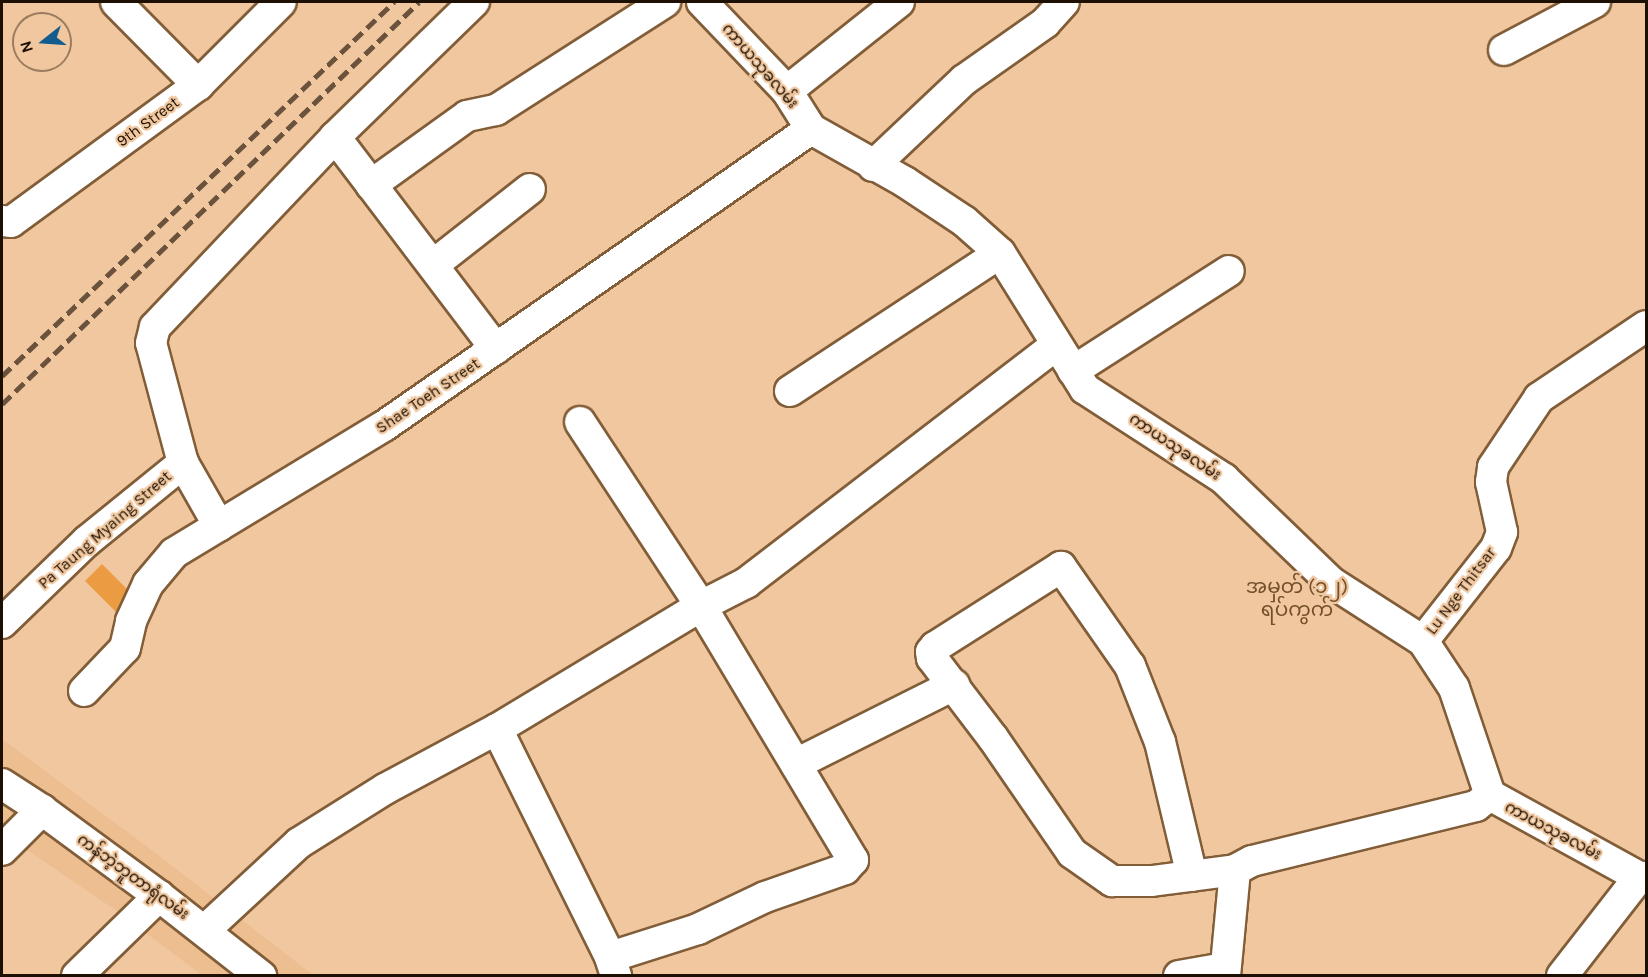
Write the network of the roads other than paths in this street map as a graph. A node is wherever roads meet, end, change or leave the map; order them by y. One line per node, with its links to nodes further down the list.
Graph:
1 (116, 2): 10 (street)
2 (281, 2): 10 (street, 9th Street)
3 (474, 2): 13 (street)
4 (665, 2): 15 (street)
5 (702, 2): 11 (street, ကာယသုခလမ်း)
6 (899, 2): 11 (street)
7 (1064, 2): 14 (street)
8 (1595, 2): 9 (street)
9 (1504, 50)
10 (198, 85): 17 (street, 9th Street)
11 (787, 91): 12 (street, ကာယသုခလမ်း)
12 (811, 129): 14 (street, ကာယသုခလမ်း); 23 (street, Shae Toeh Street)
13 (335, 137): 15 (street); 27 (street)
14 (873, 166): 18 (street, ကာယသုခလမ်း)
15 (371, 185): 19 (street)
16 (530, 189): 19 (street)
17 (2, 221)
18 (1000, 253): 22 (street, ကာယသုခလမ်း); 25 (street)
19 (433, 266): 23 (street)
20 (1228, 271): 24 (street)
21 (1647, 327): 31 (street, Lu Nge Thitsar)
22 (1056, 345): 24 (street, ကာယသုခလမ်း); 29 (street)
23 (496, 349): 28 (street, Shae Toeh Street)
24 (1073, 371): 31 (street, ကာယသုခလမ်း)
25 (790, 391)
26 (580, 422): 29 (street)
27 (183, 463): 28 (street); 30 (street, Pa Taung Myaing Street)
28 (219, 525): 33 (street, Shae Toeh Street)
29 (701, 606): 34 (street); 35 (street)
30 (2, 622)
31 (1423, 641): 37 (street, ကာယသုခလမ်း)
32 (954, 685): 35 (street); 41 (street); 41 (street)
33 (84, 691)
34 (497, 729): 44 (street); 45 (street)
35 (796, 764): 45 (street)
36 (2, 784): 38 (street, ကန်ဘဲ့ဘူတာရုံလမ်း)
37 (1490, 795): 40 (street); 42 (street, ကာယသုခလမ်း)
38 (42, 810): 39 (street); 43 (street, ကန်ဘဲ့ဘူတာရုံလမ်း)
39 (2, 850)
40 (1235, 870): 41 (street); 46 (street)
41 (1192, 876)
42 (1643, 877): 50 (street)
43 (159, 896): 44 (street, ကန်ဘဲ့ဘူတာရုံလမ်း); 47 (street)
44 (205, 930): 48 (street, ကန်ဘဲ့ဘူတာရုံလမ်း)
45 (613, 966)
46 (1224, 972): 49 (street)
47 (77, 975)
48 (261, 975)
49 (1179, 975)
50 (1562, 975)

